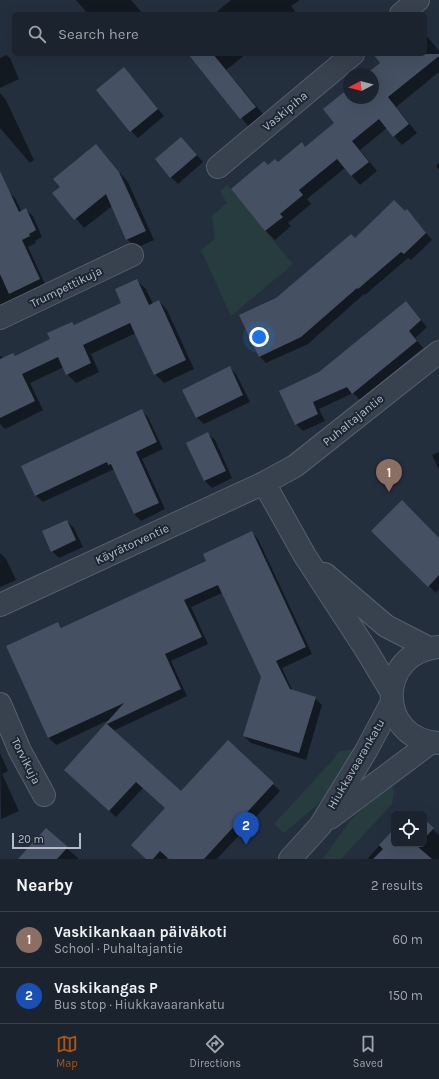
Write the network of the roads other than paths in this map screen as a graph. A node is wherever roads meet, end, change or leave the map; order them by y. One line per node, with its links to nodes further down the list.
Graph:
1 (418, 0): 2 (street)
2 (403, 12)
3 (351, 56): 4 (street, Vaskipiha)
4 (218, 168)
5 (132, 255): 6 (street, Trumpettikuja)
6 (0, 318)
7 (439, 352): 8 (street, Puhaltajantie)
8 (264, 483): 9 (street); 10 (street, Käyrätorventie)
9 (305, 556): 11 (street); 12 (street)
10 (0, 605)
11 (434, 648): 12 (street, Hiukkavaarankatu)
12 (391, 696): 14 (street); 16 (street, Hiukkavaarankatu)
13 (0, 704): 15 (street, Torvikuja)
14 (435, 743): 16 (street, Hiukkavaarankatu)
15 (44, 795)
16 (320, 826): 17 (street, Hiukkavaarankatu)
17 (290, 859)

